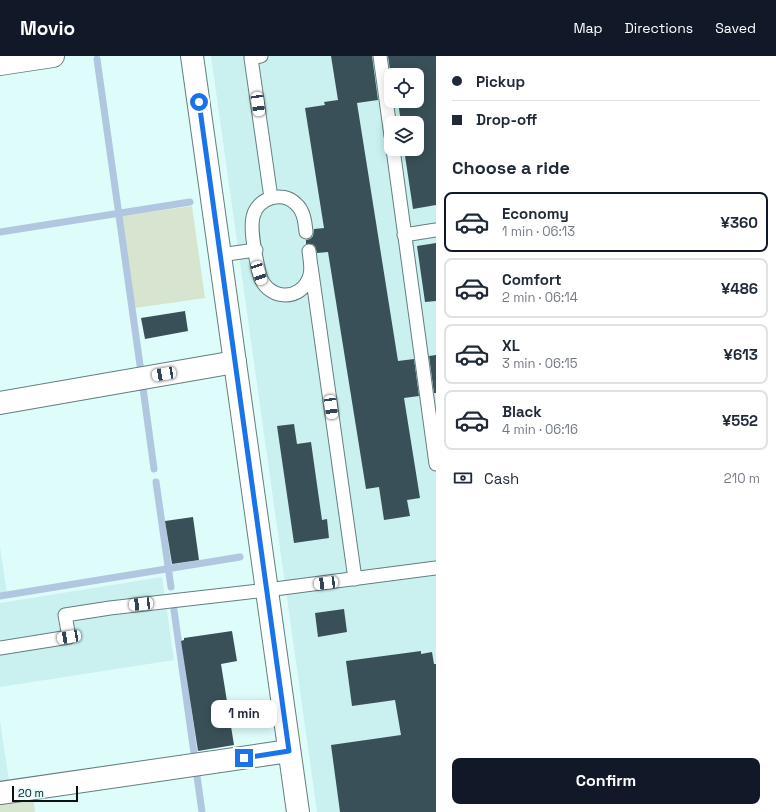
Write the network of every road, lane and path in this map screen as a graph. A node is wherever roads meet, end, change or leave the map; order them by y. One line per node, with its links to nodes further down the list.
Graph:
1 (53, 56): 5 (street)
2 (192, 56): 14 (street)
3 (261, 56): 8 (lane)
4 (380, 56): 6 (lane)
5 (0, 64)
6 (388, 116)
7 (394, 156): 11 (lane)
8 (271, 198): 10 (lane); 12 (lane)
9 (436, 230): 11 (lane)
10 (306, 232)
11 (404, 235): 18 (lane)
12 (256, 250): 14 (lane); 15 (lane)
13 (309, 251): 15 (lane)
14 (220, 255): 16 (street)
15 (311, 266): 20 (lane)
16 (235, 362): 17 (street); 21 (street)
17 (0, 403)
18 (436, 464)
19 (436, 568): 20 (lane)
20 (355, 579): 21 (lane)
21 (267, 590): 22 (lane); 23 (street)
22 (0, 648)
23 (289, 751): 24 (street); 25 (street)
24 (0, 793)
25 (298, 812)

